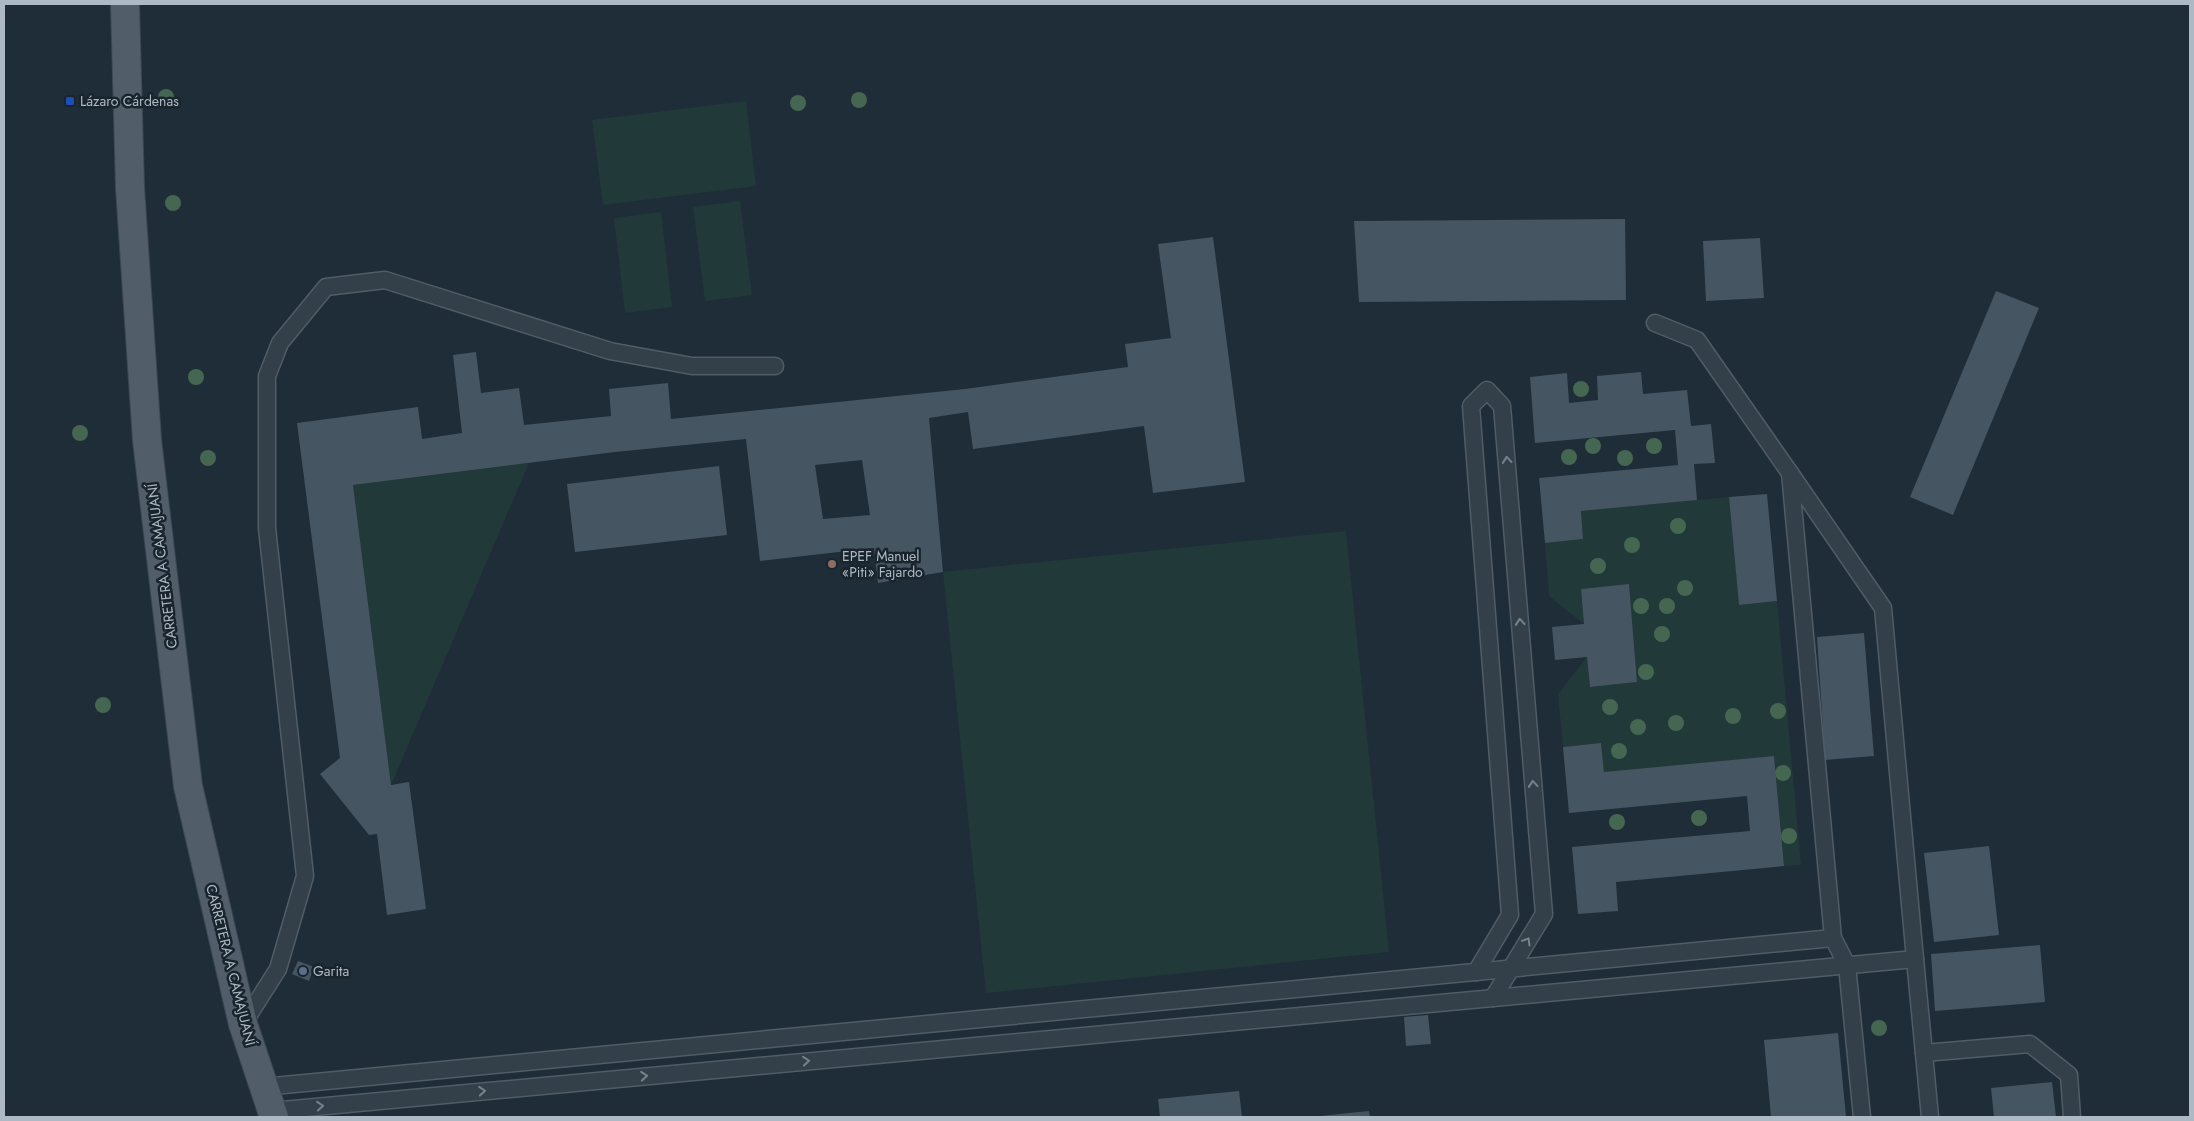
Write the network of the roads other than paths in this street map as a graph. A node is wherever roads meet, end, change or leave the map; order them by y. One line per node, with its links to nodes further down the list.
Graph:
1 (125, 4): 11 (main road, CARRETERA A CAMAJUANÍ)
2 (1655, 322): 4 (lane)
3 (775, 366): 11 (lane)
4 (1790, 473): 5 (lane); 6 (lane)
5 (1834, 938): 7 (lane); 8 (lane)
6 (1915, 959): 7 (lane); 12 (lane)
7 (1847, 965): 10 (lane); 14 (lane)
8 (1511, 968): 9 (lane); 9 (lane, one-way to 9); 10 (lane)
9 (1476, 972): 13 (lane)
10 (1493, 998): 13 (lane, one-way to 10)
11 (243, 1024): 13 (main road, CARRETERA A CAMAJUANÍ)
12 (1924, 1053): 15 (lane); 16 (lane)
13 (270, 1105)
14 (1862, 1117)
15 (1930, 1117)
16 (2072, 1117)

